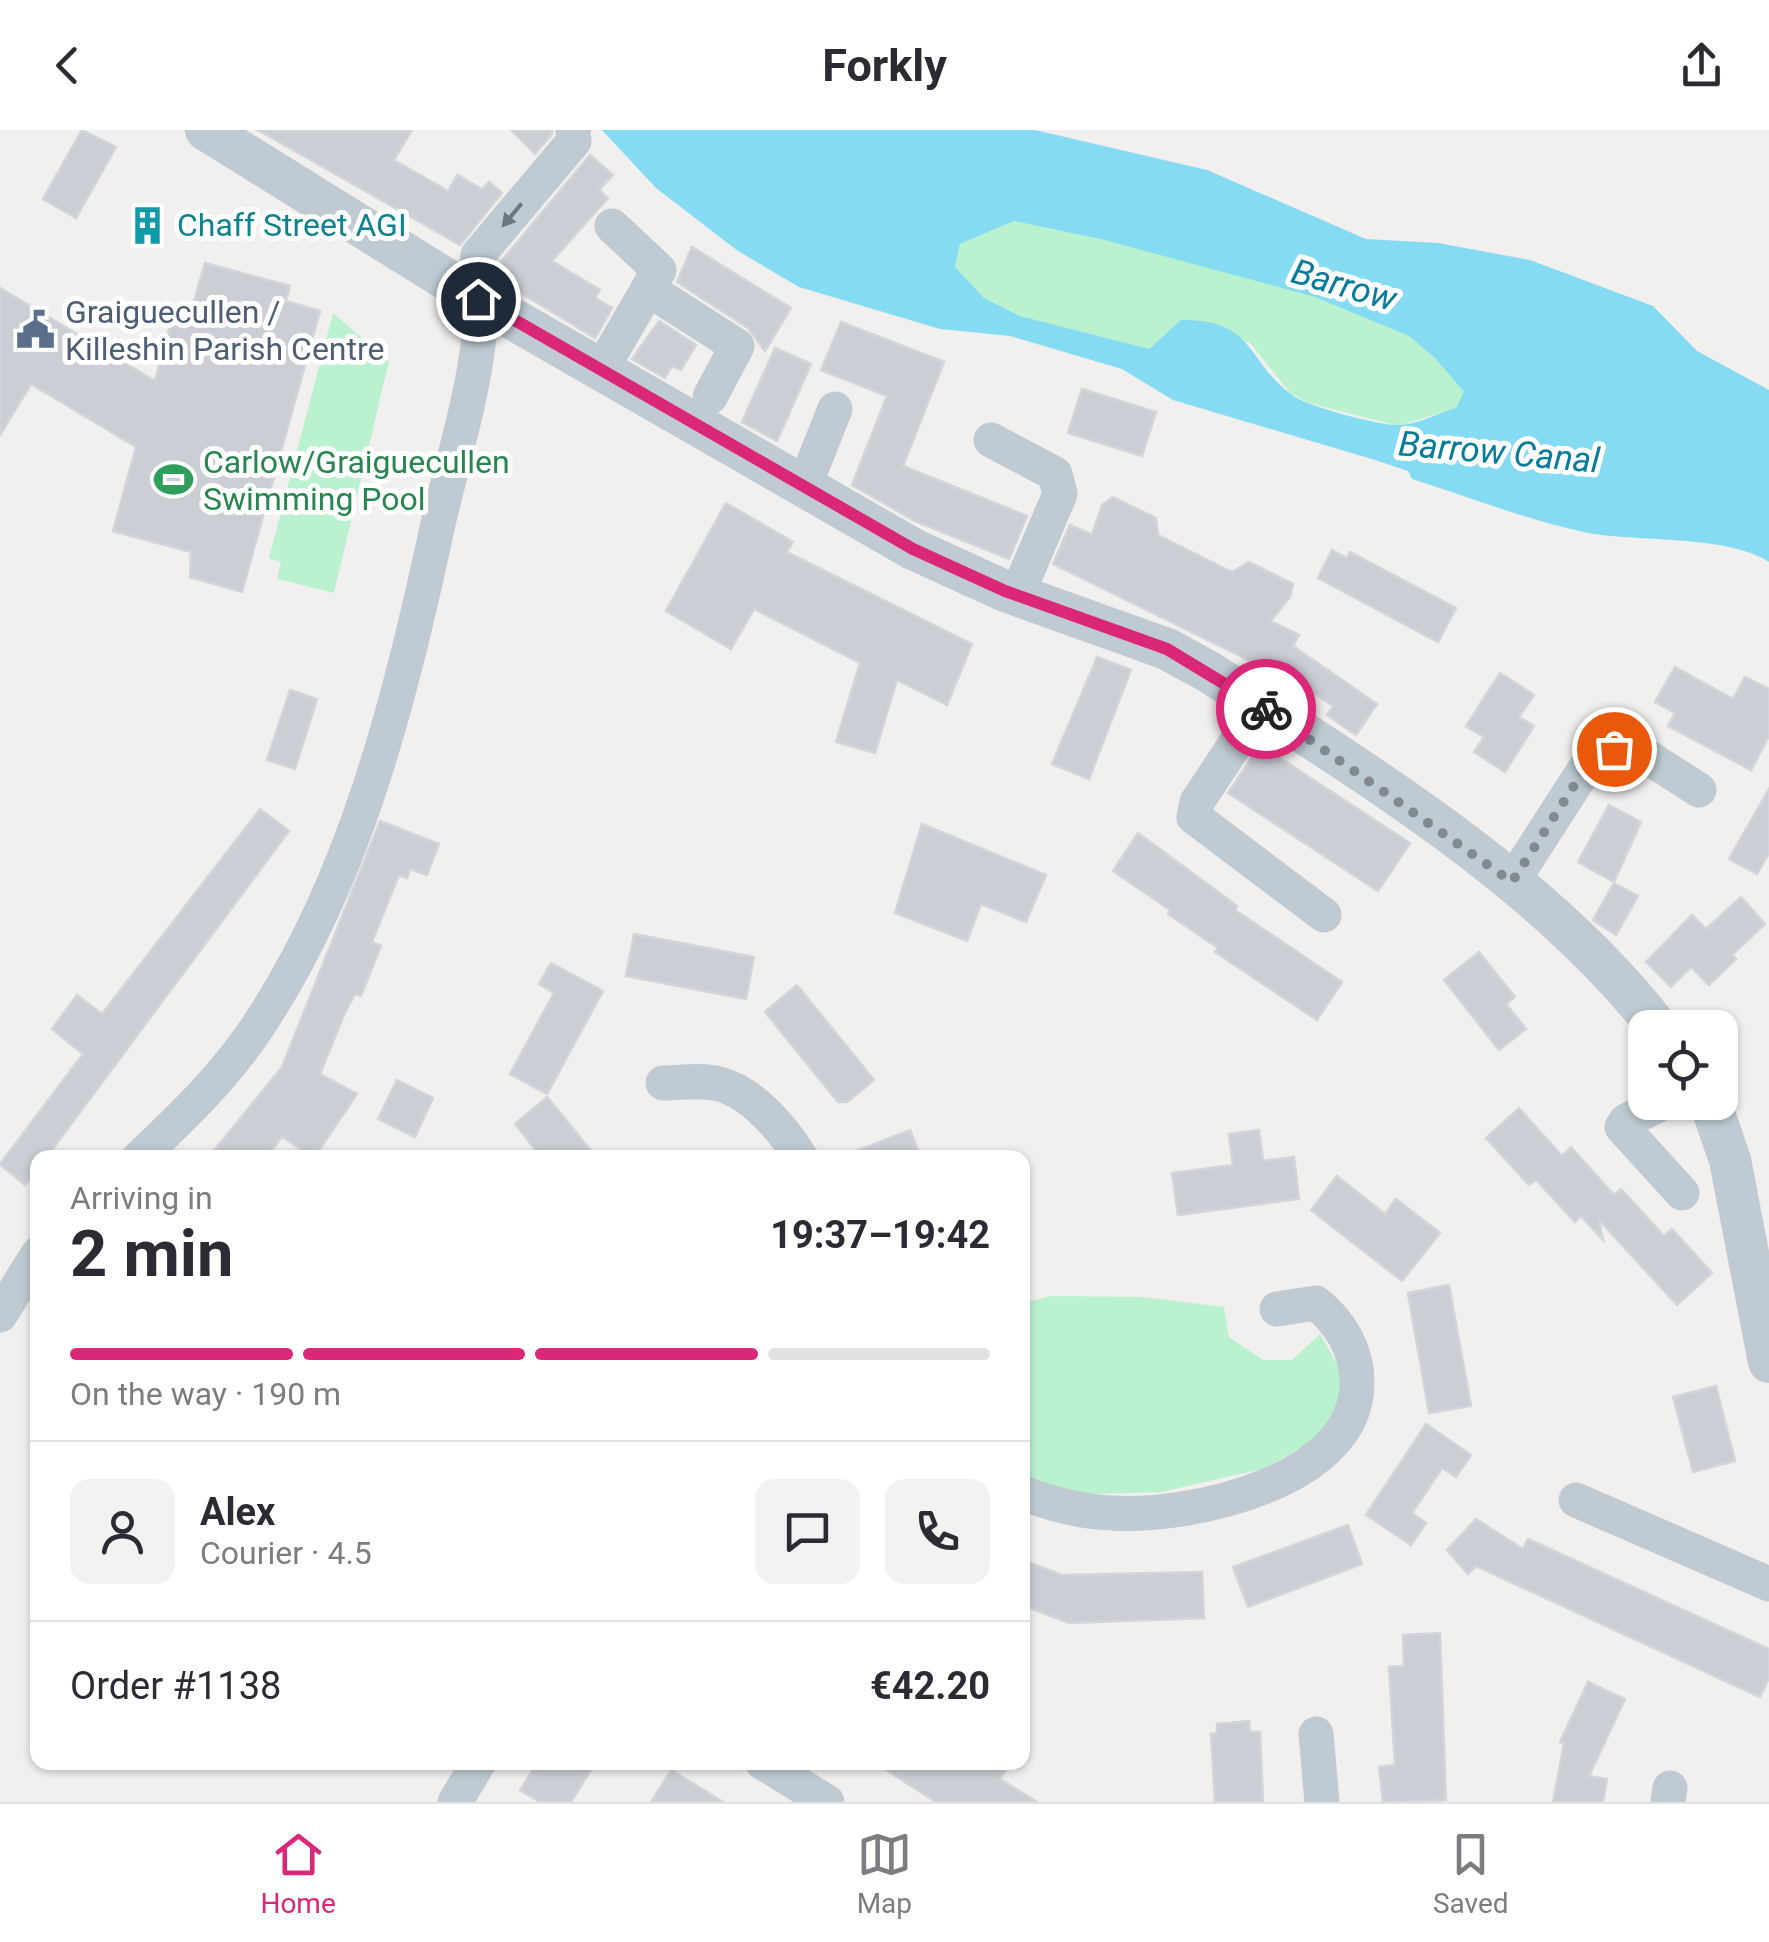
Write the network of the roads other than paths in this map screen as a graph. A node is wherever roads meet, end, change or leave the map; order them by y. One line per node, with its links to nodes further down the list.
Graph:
1 (206, 130): 5 (street)
2 (573, 136): 5 (street, one-way to 5)
3 (612, 226): 4 (street)
4 (648, 289): 6 (street); 7 (street)
5 (478, 299): 6 (street); 20 (street)
6 (601, 370): 10 (street)
7 (710, 397)
8 (835, 409): 10 (street)
9 (991, 440): 11 (street)
10 (804, 486): 11 (street)
11 (1018, 595): 12 (street)
12 (1260, 706): 14 (street); 15 (street)
13 (1699, 790): 14 (street)
14 (1512, 882): 16 (street)
15 (1324, 915)
16 (1642, 1010)
17 (663, 1084): 21 (street)
18 (1628, 1120): 22 (street)
19 (1716, 1120): 26 (street)
20 (148, 1150)
21 (796, 1150)
22 (1682, 1193)
23 (30, 1267): 25 (street)
24 (1277, 1309): 27 (street)
25 (0, 1315)
26 (1769, 1361)
27 (1030, 1496)
28 (1576, 1500): 29 (street)
29 (1769, 1584)
30 (1316, 1734): 35 (street)
31 (473, 1770): 33 (street)
32 (775, 1770): 34 (street)
33 (455, 1802)
34 (827, 1802)
35 (1322, 1802)

